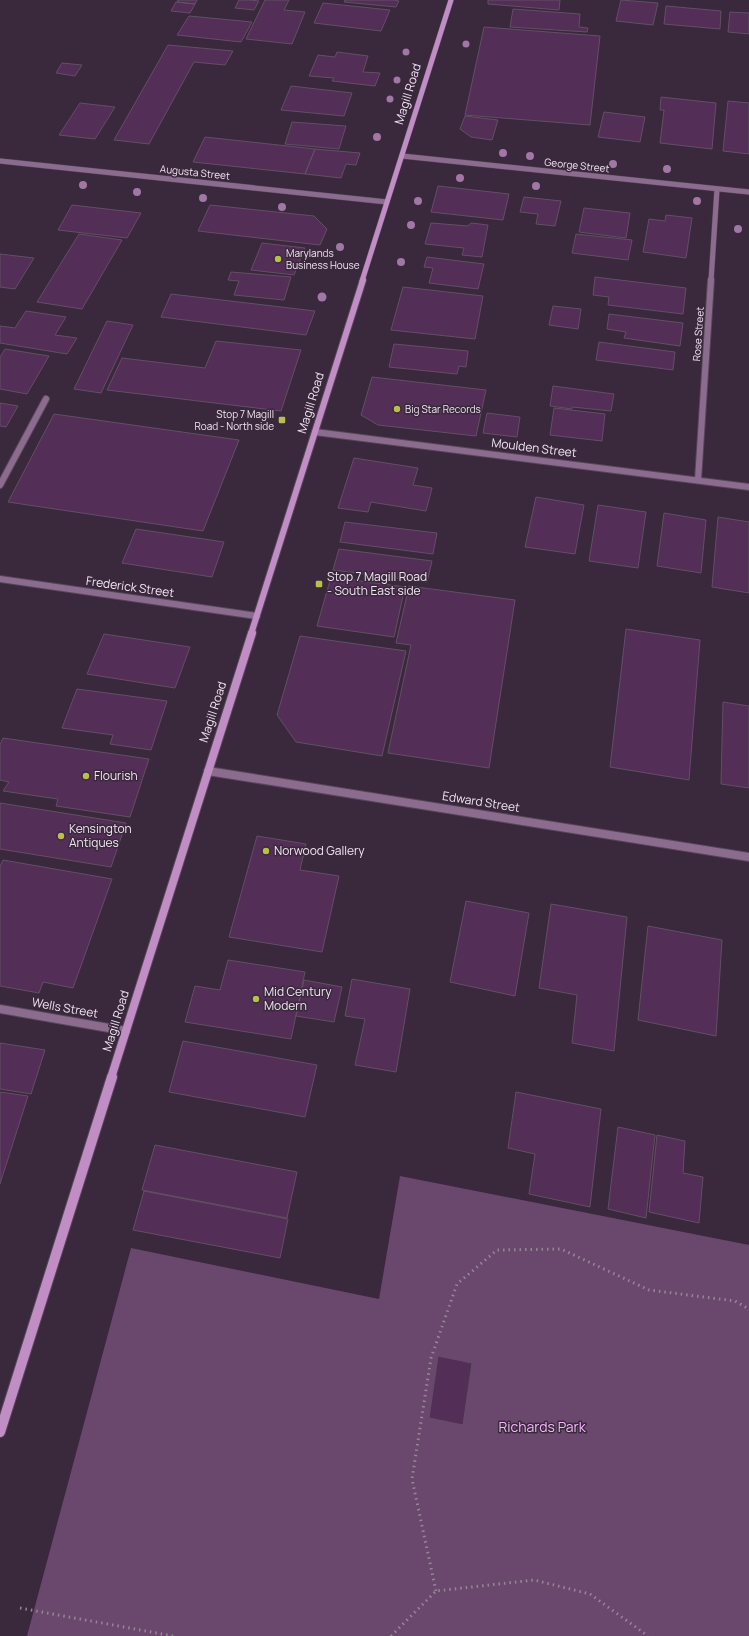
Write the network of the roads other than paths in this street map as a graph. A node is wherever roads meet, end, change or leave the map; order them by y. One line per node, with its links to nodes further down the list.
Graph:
1 (451, 0): 2 (main road, Magill Road)
2 (402, 156): 4 (street, George Street); 6 (main road, Magill Road)
3 (0, 161): 6 (street, Augusta Street)
4 (717, 189): 5 (street, George Street); 9 (street, Rose Street)
5 (749, 192)
6 (387, 202): 8 (main road, Magill Road)
7 (46, 399): 10 (street)
8 (315, 432): 9 (street, Moulden Street); 13 (main road, Magill Road)
9 (698, 480): 11 (street, Moulden Street)
10 (0, 485)
11 (749, 487)
12 (0, 579): 13 (street, Frederick Street)
13 (257, 616): 14 (main road, Magill Road)
14 (208, 771): 15 (street, Edward Street); 17 (main road, Magill Road)
15 (749, 857)
16 (0, 1008): 17 (street, Wells Street)
17 (126, 1031): 18 (main road, Magill Road)
18 (0, 1432)

